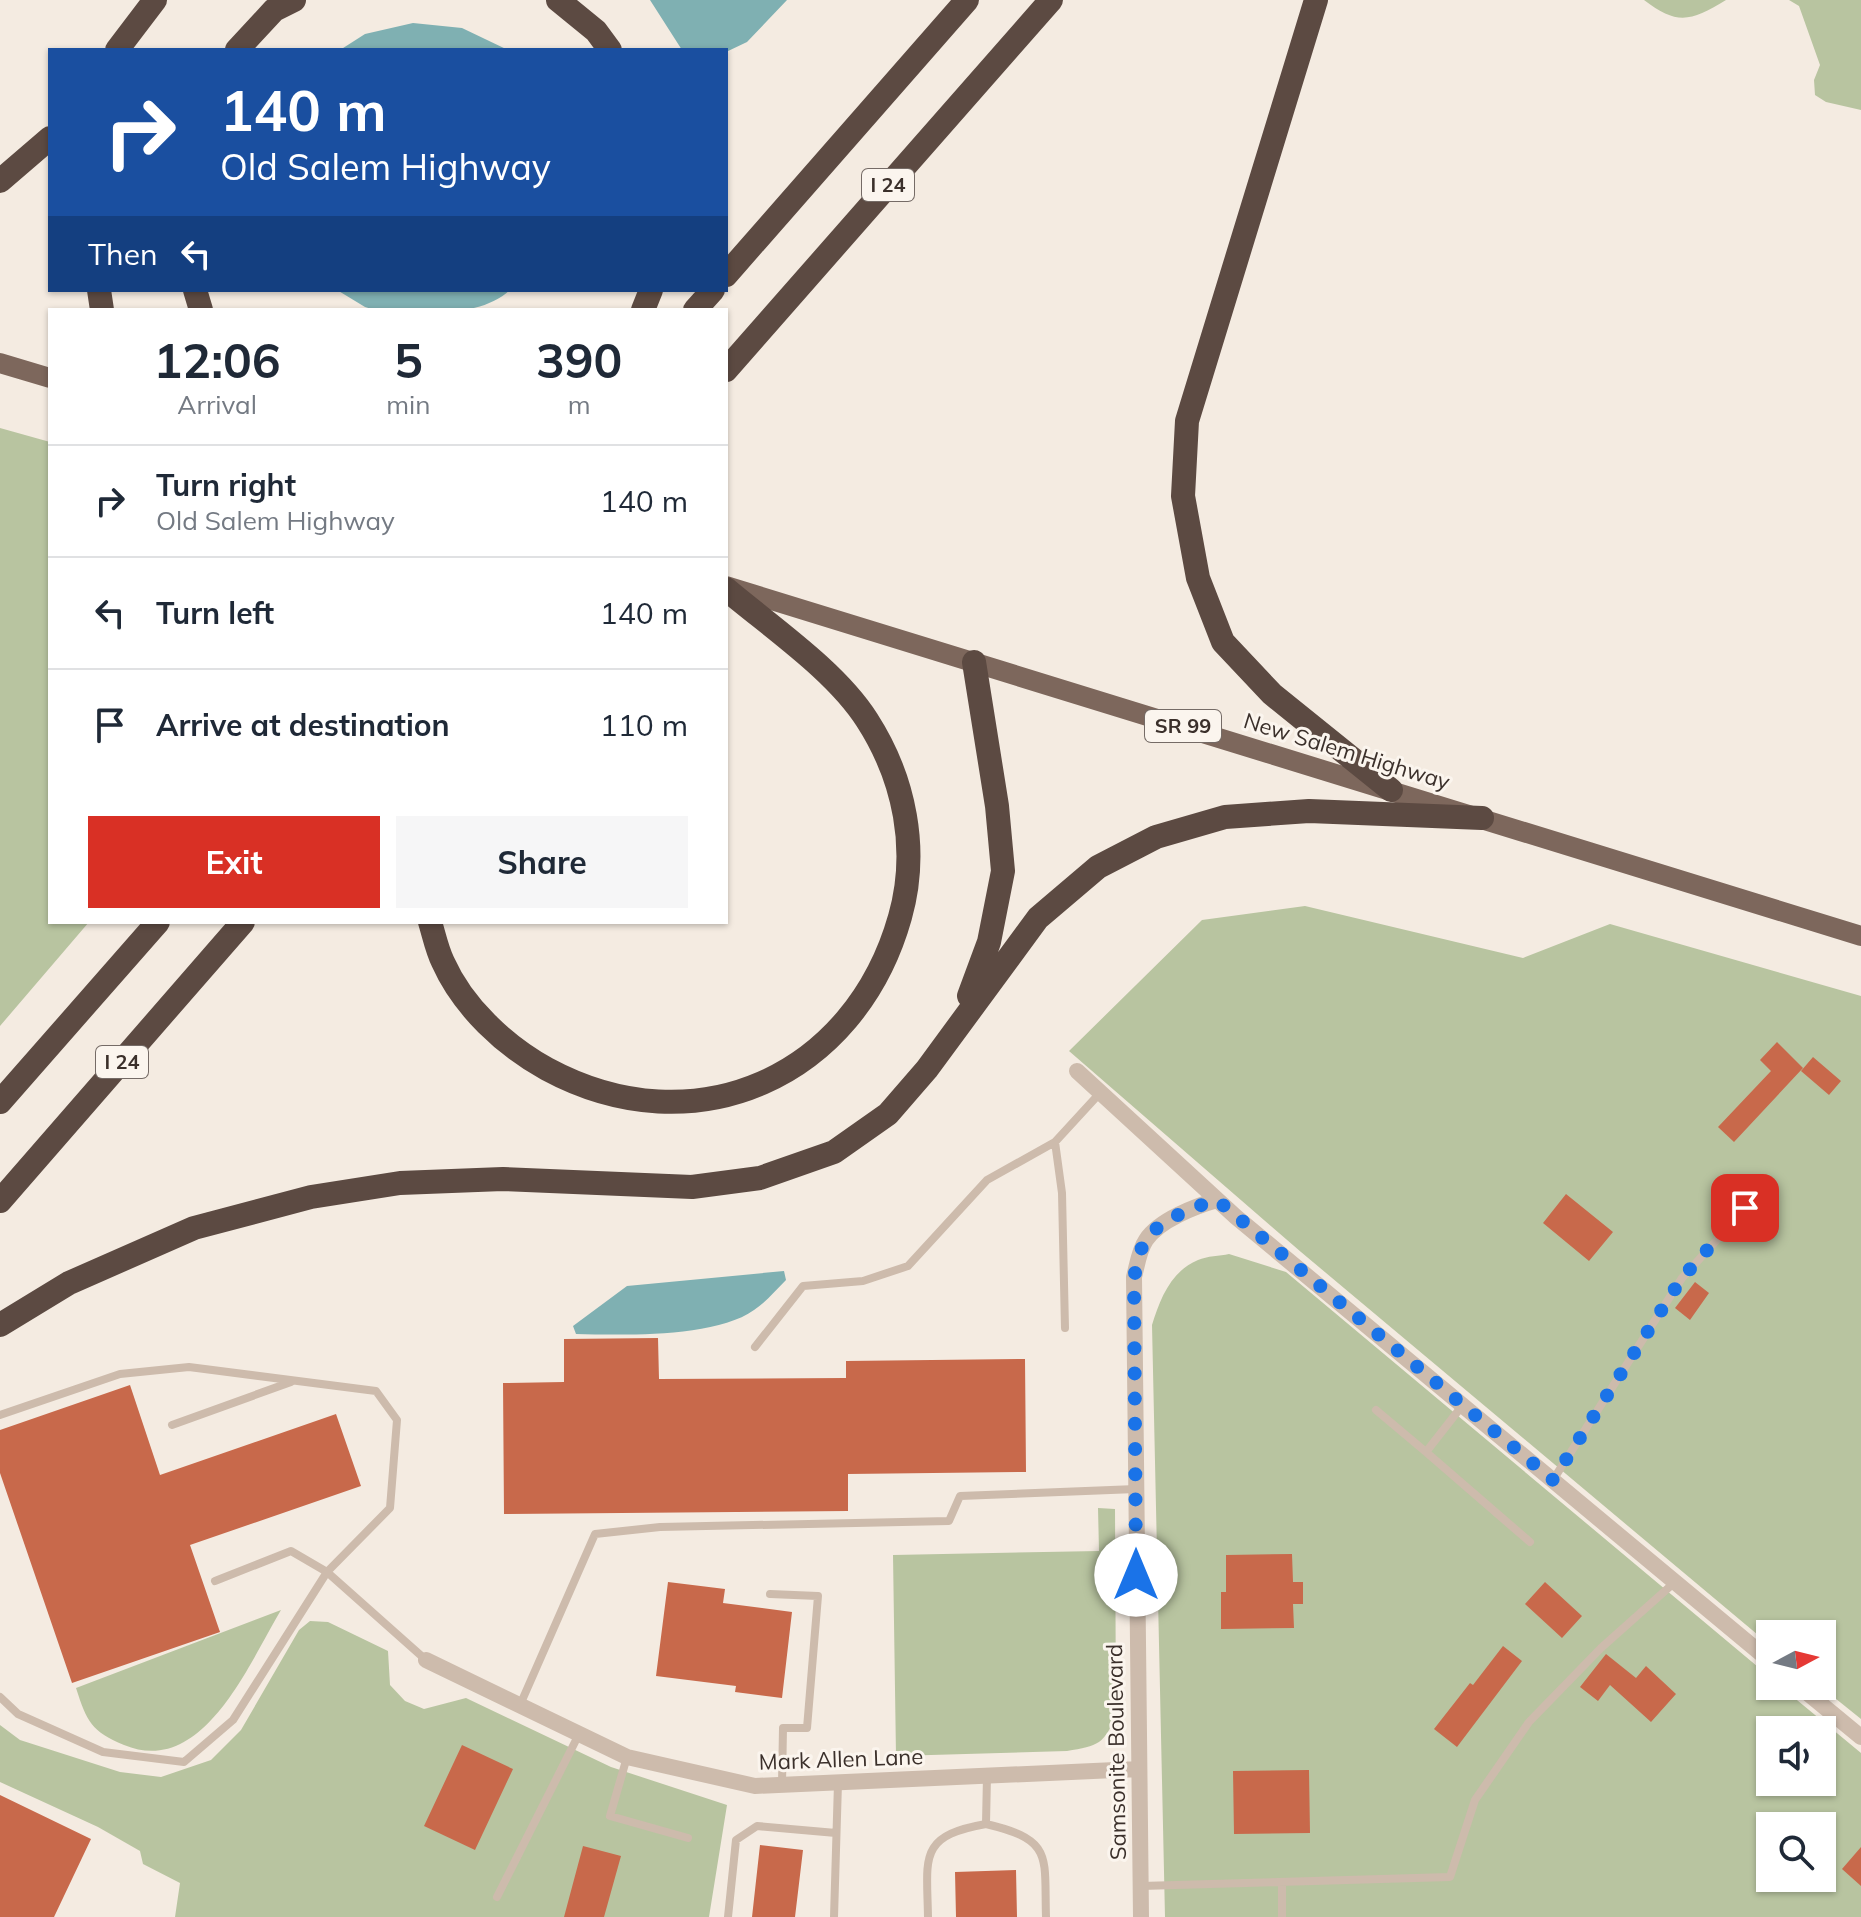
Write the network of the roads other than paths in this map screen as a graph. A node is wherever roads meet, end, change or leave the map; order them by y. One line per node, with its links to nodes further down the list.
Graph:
1 (155, 0): 7 (highway)
2 (294, 0): 10 (highway)
3 (558, 0): 11 (highway)
4 (967, 0): 14 (highway, I 24)
5 (1051, 0): 18 (highway, I 24)
6 (1316, 0): 23 (highway)
7 (135, 25): 8 (highway); 9 (highway)
8 (118, 48)
9 (126, 48)
10 (239, 48)
11 (609, 48)
12 (48, 140): 13 (highway)
13 (0, 181)
14 (728, 273)
15 (711, 292): 16 (highway)
16 (697, 308)
17 (0, 363): 19 (main road)
18 (728, 368)
19 (48, 377)
20 (728, 588): 22 (main road, New Salem Highway / SR 99)
21 (728, 589): 27 (highway)
22 (974, 662): 23 (main road, New Salem Highway / SR 99); 29 (highway)
23 (1391, 790): 24 (main road, New Salem Highway / SR 99)
24 (1482, 818): 28 (main road, New Salem Highway / SR 99); 29 (highway)
25 (156, 924): 32 (highway)
26 (241, 924): 36 (highway, I 24)
27 (431, 924)
28 (1861, 936)
29 (960, 1021): 37 (highway)
30 (1077, 1071): 31 (street)
31 (1100, 1092): 33 (lane); 35 (street)
32 (0, 1102)
33 (1055, 1142): 38 (lane); 39 (lane)
34 (1760, 1193): 46 (lane)
35 (1217, 1200): 41 (street); 47 (street, Samsonite Boulevard)
36 (0, 1201)
37 (0, 1325)
38 (1065, 1328)
39 (755, 1347)
40 (296, 1381): 43 (lane); 44 (lane); 49 (lane)
41 (1463, 1406): 45 (lane); 46 (street)
42 (1376, 1410): 45 (lane)
43 (0, 1415)
44 (172, 1425)
45 (1426, 1452): 48 (lane)
46 (1553, 1480): 51 (street)
47 (1136, 1489): 57 (lane); 61 (street, Samsonite Boulevard)
48 (1530, 1542)
49 (327, 1572): 50 (lane); 54 (lane); 55 (lane)
50 (215, 1581)
51 (1675, 1582): 53 (street); 68 (lane)
52 (770, 1594): 64 (lane)
53 (1756, 1649)
54 (426, 1660): 57 (street, Mark Allen Lane)
55 (0, 1697)
56 (1816, 1700): 59 (street)
57 (520, 1705): 58 (street, Mark Allen Lane)
58 (579, 1734): 60 (street, Mark Allen Lane); 70 (lane)
59 (1861, 1737)
60 (627, 1757): 64 (street, Mark Allen Lane); 67 (lane)
61 (1138, 1769): 62 (street, Mark Allen Lane); 69 (street, Samsonite Boulevard)
62 (987, 1775): 63 (street, Mark Allen Lane); 65 (lane)
63 (838, 1782): 64 (street, Mark Allen Lane); 66 (lane)
64 (782, 1784)
65 (986, 1824): 73 (lane); 74 (lane)
66 (836, 1833): 71 (lane); 72 (lane)
67 (688, 1838)
68 (1282, 1882): 69 (lane); 76 (lane)
69 (1140, 1886): 75 (street, Samsonite Boulevard)
70 (497, 1897)
71 (728, 1917)
72 (834, 1917)
73 (928, 1917)
74 (1046, 1917)
75 (1141, 1917)
76 (1282, 1917)

